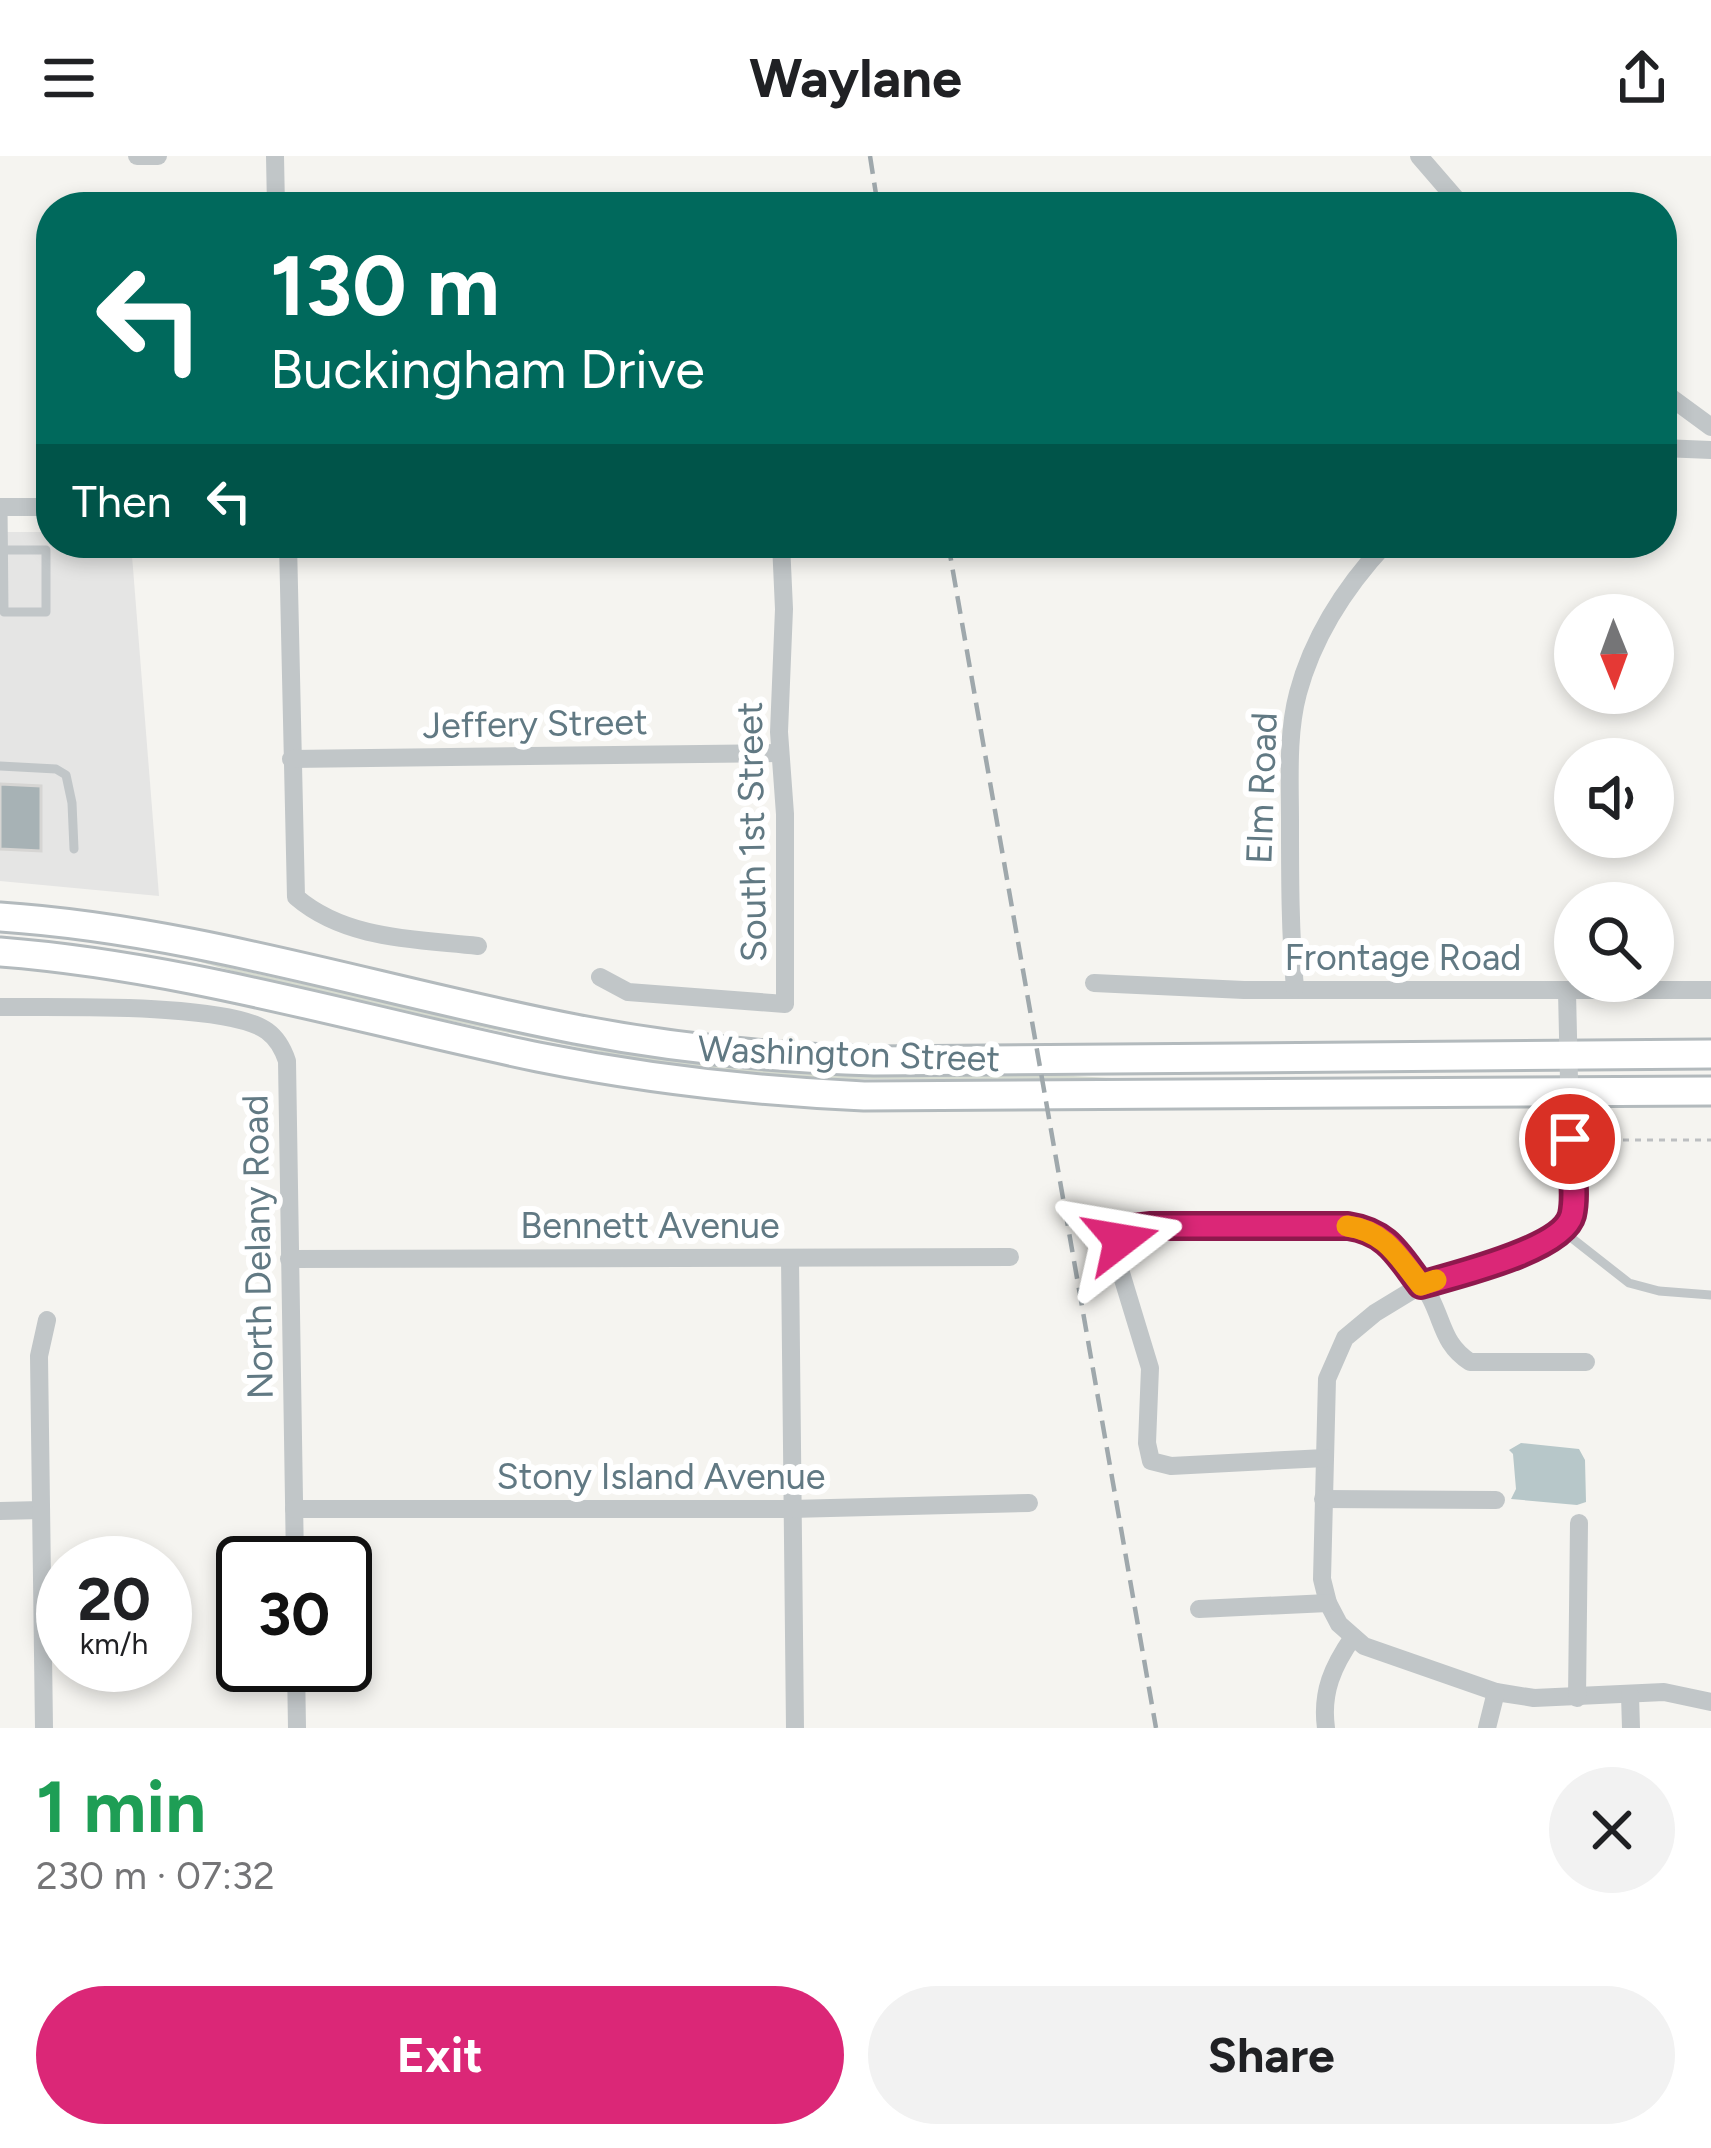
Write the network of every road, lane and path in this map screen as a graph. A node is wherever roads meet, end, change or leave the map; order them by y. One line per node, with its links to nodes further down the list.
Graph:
1 (137, 156): 2 (street)
2 (158, 156)
3 (275, 156): 5 (street)
4 (1419, 156): 6 (street)
5 (276, 192)
6 (1450, 192)
7 (1677, 402): 8 (street)
8 (1711, 427)
9 (1677, 449): 10 (street)
10 (1711, 450)
11 (2, 507): 12 (street); 13 (lane)
12 (36, 507)
13 (4, 550): 14 (lane); 15 (lane)
14 (36, 550)
15 (46, 558)
16 (288, 558): 20 (street)
17 (782, 558): 19 (street, South 1st Street)
18 (1371, 558): 28 (street, Elm Road)
19 (781, 753): 20 (street, Jeffery Street); 26 (street, South 1st Street)
20 (291, 759): 24 (street)
21 (0, 766): 22 (lane)
22 (74, 849)
23 (0, 917): 35 (main road, Washington Street)
24 (478, 946)
25 (0, 952): 37 (main road, Washington Street)
26 (600, 977)
27 (1094, 983): 28 (street, Frontage Road)
28 (1295, 988): 31 (street, Frontage Road)
29 (1674, 990): 30 (street, Frontage Road)
30 (1711, 990)
31 (1554, 991)
32 (1567, 1002): 35 (street)
33 (0, 1007): 43 (street, North Delany Road)
34 (1711, 1054): 35 (main road, Washington Street)
35 (1568, 1055): 37 (street)
36 (1711, 1091): 37 (main road, Washington Street)
37 (1569, 1092): 38 (street)
38 (1570, 1139): 39 (path); 40 (street)
39 (1711, 1140)
40 (1564, 1232): 44 (street); 45 (lane)
41 (790, 1258): 42 (street, Bennett Avenue); 43 (street, Bennett Avenue); 53 (street)
42 (1010, 1258)
43 (290, 1259): 52 (street, North Delany Road)
44 (1421, 1285): 47 (street); 48 (street); 48 (street)
45 (1711, 1295)
46 (47, 1320): 54 (street)
47 (1586, 1362)
48 (1325, 1458): 49 (street)
49 (1323, 1498): 50 (street); 58 (street)
50 (1496, 1500)
51 (1029, 1503): 53 (street, Stony Island Avenue)
52 (294, 1509): 53 (street, Stony Island Avenue); 57 (street, North Delany Road)
53 (791, 1509): 68 (street)
54 (41, 1510): 55 (street); 66 (street)
55 (0, 1511)
56 (1579, 1523): 64 (street)
57 (294, 1536)
58 (1328, 1603): 59 (street); 60 (street)
59 (1199, 1609)
60 (1353, 1637): 62 (street); 69 (street)
61 (296, 1692): 67 (street)
62 (1496, 1692): 64 (street); 70 (street)
63 (1630, 1695): 64 (street); 65 (street); 71 (street)
64 (1577, 1697)
65 (1711, 1702)
66 (44, 1728)
67 (297, 1728)
68 (795, 1728)
69 (1326, 1728)
70 (1486, 1728)
71 (1631, 1728)

